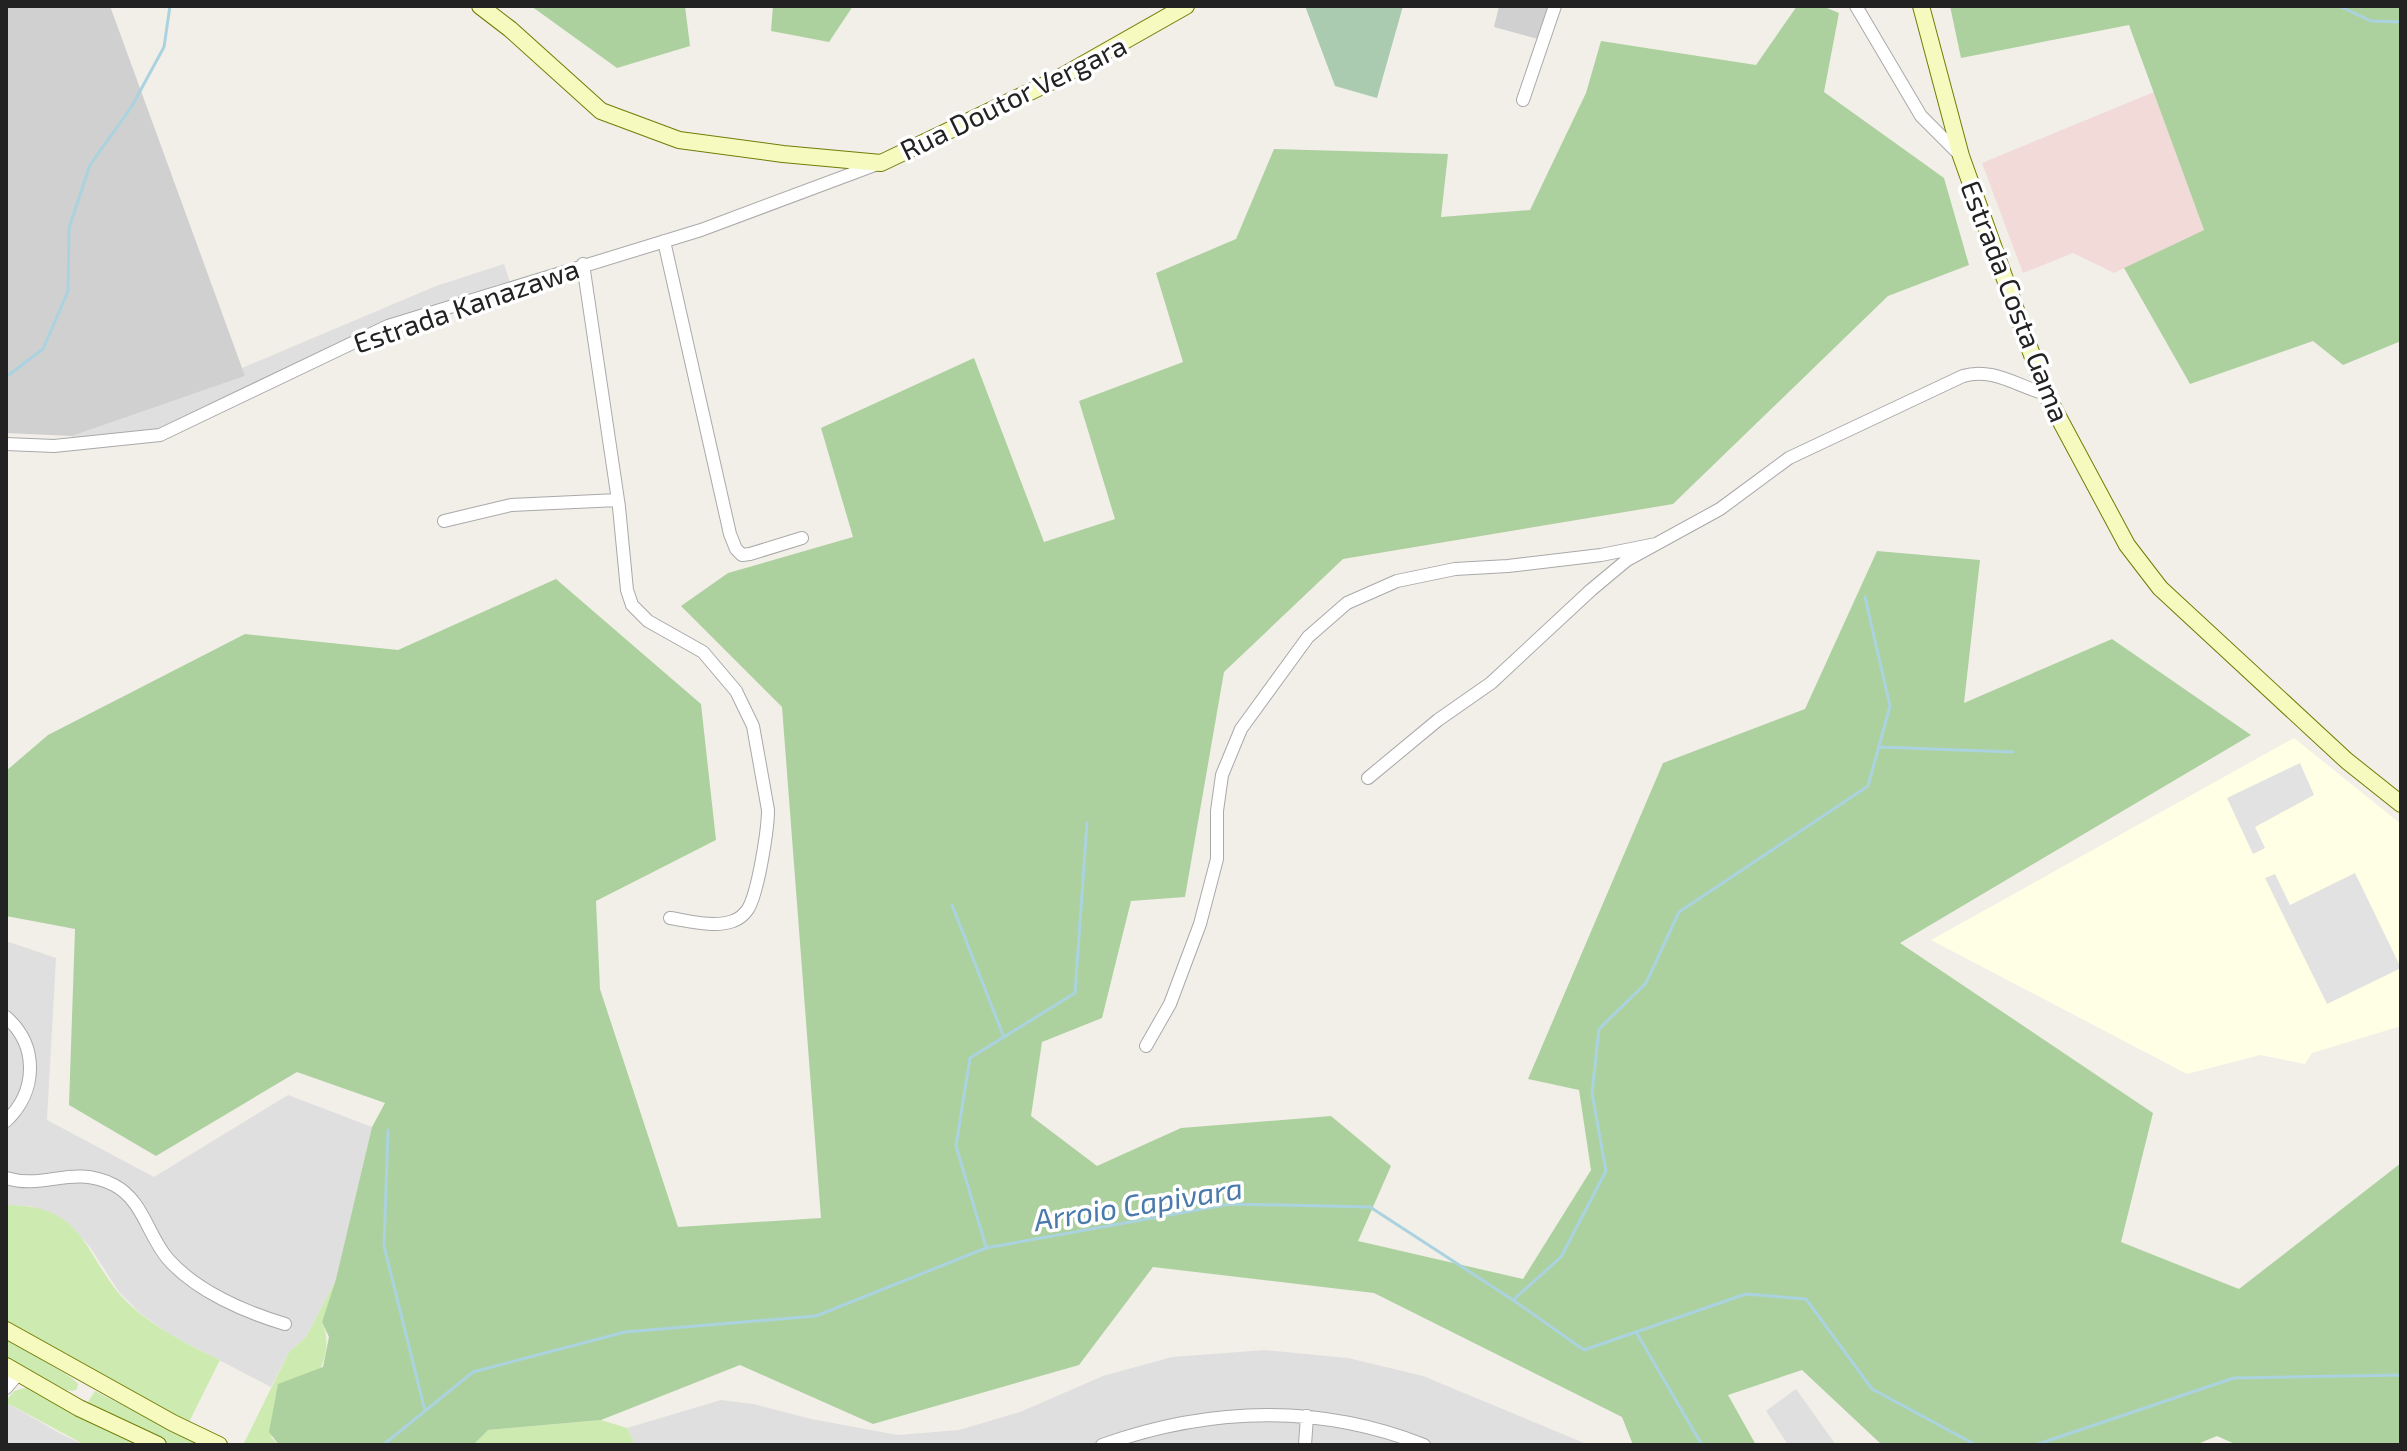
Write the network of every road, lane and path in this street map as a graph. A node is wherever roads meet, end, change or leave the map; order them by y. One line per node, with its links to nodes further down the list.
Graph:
1 (480, 6): 8 (main road)
2 (1186, 6): 8 (main road, Rua Doutor Vergara)
3 (1555, 6): 6 (street)
4 (1856, 6): 7 (street)
5 (1921, 6): 7 (main road, Estrada Costa Gama)
6 (1523, 100)
7 (1961, 156): 11 (main road, Estrada Costa Gama)
8 (881, 163): 9 (street, Estrada Kanazawa)
9 (664, 241): 10 (street, Estrada Kanazawa); 15 (street)
10 (583, 264): 12 (street, Estrada Kanazawa); 13 (street)
11 (2046, 394): 16 (street); 18 (main road, Estrada Costa Gama)
12 (6, 444)
13 (618, 500): 14 (street); 19 (street)
14 (444, 521)
15 (802, 538)
16 (1656, 544): 17 (street); 21 (street)
17 (1368, 778)
18 (2401, 804)
19 (670, 918)
20 (6, 1017): 22 (street)
21 (1146, 1046)
22 (6, 1121)
23 (6, 1178): 24 (street)
24 (285, 1324)
25 (6, 1330): 27 (main road)
26 (12, 1370): 28 (street); 29 (main road)
27 (90, 1377): 29 (main road); 32 (main road)
28 (6, 1388)
29 (61, 1398): 31 (main road)
30 (1307, 1416): 33 (street); 34 (street); 35 (street)
31 (158, 1445)
32 (219, 1445)
33 (1102, 1445)
34 (1305, 1445)
35 (1424, 1445)

